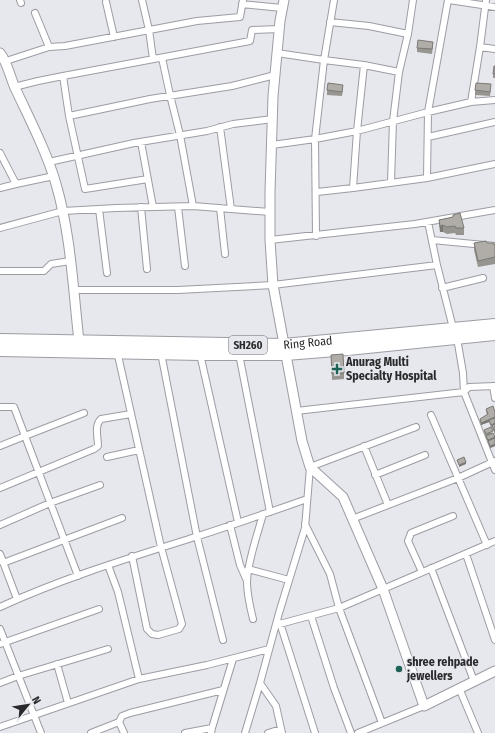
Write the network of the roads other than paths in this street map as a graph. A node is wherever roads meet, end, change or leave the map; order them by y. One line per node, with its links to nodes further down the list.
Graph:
1 (142, 0): 13 (street)
2 (334, 0): 11 (street)
3 (413, 0): 14 (street)
4 (448, 0): 7 (street); 32 (street)
5 (106, 2): 15 (street)
6 (242, 2): 8 (street); 13 (street)
7 (486, 3): 9 (street); 17 (street)
8 (283, 4): 12 (street)
9 (495, 7)
10 (35, 13): 16 (street)
11 (330, 22): 14 (street); 23 (street)
12 (279, 29): 19 (street); 21 (street)
13 (149, 30): 15 (street); 22 (street)
14 (408, 34): 25 (street)
15 (114, 37): 16 (street)
16 (49, 46): 20 (street)
17 (480, 47): 18 (street); 31 (street)
18 (495, 49)
19 (277, 53): 23 (street); 26 (street)
20 (3, 57): 28 (street)
21 (162, 58): 22 (street); 29 (street)
22 (153, 59): 27 (street)
23 (324, 60): 24 (street); 41 (street)
24 (364, 65): 25 (street); 38 (street)
25 (399, 72): 35 (street)
26 (275, 75): 29 (street); 34 (street)
27 (63, 76): 28 (street); 33 (street)
28 (14, 87): 46 (street)
29 (170, 95): 33 (street); 39 (street)
30 (495, 100): 31 (street)
31 (471, 102): 32 (street)
32 (428, 112): 35 (street); 40 (street)
33 (69, 116): 45 (street)
34 (272, 118): 37 (street); 43 (street)
35 (394, 120): 38 (street); 51 (street)
36 (495, 122): 40 (street)
37 (220, 127): 39 (street); 62 (street)
38 (357, 131): 41 (street); 54 (street)
39 (180, 135): 42 (street); 56 (street)
40 (428, 136): 49 (street)
41 (315, 140): 43 (street); 55 (street)
42 (141, 142): 45 (street); 50 (street)
43 (272, 145): 65 (street)
44 (0, 153): 52 (street)
45 (78, 156): 46 (street); 50 (street)
46 (49, 162): 48 (street)
47 (495, 164): 49 (street)
48 (54, 176): 52 (street); 64 (street)
49 (427, 178): 51 (street)
50 (148, 179): 58 (street)
51 (391, 182): 54 (street)
52 (16, 184): 53 (street)
53 (0, 188)
54 (353, 188): 55 (street)
55 (316, 192): 68 (street)
56 (193, 206): 59 (street); 60 (street)
57 (141, 207): 58 (street); 61 (street); 76 (street)
58 (153, 207): 59 (street)
59 (178, 207): 75 (street)
60 (220, 208): 62 (street); 72 (street)
61 (99, 209): 64 (street); 78 (street)
62 (231, 209): 65 (street)
63 (495, 210): 66 (street)
64 (63, 211): 67 (street); 73 (street)
65 (270, 212): 69 (street)
66 (428, 222): 68 (street); 70 (street)
67 (0, 228)
68 (316, 236): 69 (street)
69 (270, 240): 80 (street)
70 (432, 240): 71 (street); 74 (street)
71 (495, 246)
72 (225, 254)
73 (70, 261): 77 (street); 82 (street)
74 (437, 265): 80 (street); 81 (street)
75 (185, 266)
76 (147, 269)
77 (0, 271)
78 (107, 273)
79 (483, 278): 81 (street)
80 (273, 285): 82 (street); 89 (street)
81 (442, 288): 84 (street)
82 (74, 290): 87 (street)
83 (495, 324): 84 (highway, Ring Road / SH260)
84 (455, 333): 85 (highway, Ring Road / SH260); 89 (highway, Ring Road / SH260); 95 (street)
85 (495, 334)
86 (0, 340): 87 (highway, Ring Road / SH260)
87 (79, 341): 89 (highway, Ring Road / SH260)
88 (0, 350): 90 (highway, Ring Road / SH260)
89 (285, 350): 93 (highway, Ring Road / SH260); 98 (street)
90 (117, 352): 91 (highway, Ring Road / SH260); 100 (street)
91 (161, 353): 92 (highway, Ring Road / SH260); 129 (street)
92 (200, 354): 93 (highway, Ring Road / SH260); 125 (street)
93 (239, 354): 120 (street)
94 (494, 386): 95 (street); 96 (street)
95 (464, 392): 98 (street); 109 (street)
96 (495, 398)
97 (0, 407): 103 (street)
98 (296, 411): 110 (street)
99 (84, 413): 103 (street)
100 (131, 414): 106 (street); 112 (street)
101 (431, 415): 114 (street)
102 (416, 427): 105 (street)
103 (25, 436): 104 (street); 112 (street)
104 (0, 446)
105 (364, 446): 110 (street); 113 (street)
106 (139, 450): 108 (street); 133 (street)
107 (425, 455): 113 (street)
108 (107, 457)
109 (494, 462): 111 (street); 114 (street)
110 (310, 467): 117 (street); 124 (street)
111 (495, 470)
112 (38, 472): 116 (street); 118 (street)
113 (375, 475): 119 (street)
114 (458, 478): 119 (street); 132 (street)
115 (100, 485): 118 (street)
116 (0, 488)
117 (308, 499): 120 (street); 126 (street)
118 (50, 503): 127 (street); 130 (street)
119 (388, 505): 124 (street)
120 (270, 512): 121 (street)
121 (263, 514): 125 (street); 140 (street)
122 (453, 516): 141 (street)
123 (122, 518): 130 (street)
124 (352, 519): 145 (street)
125 (238, 522): 128 (street)
126 (305, 524): 143 (street); 148 (street)
127 (0, 525)
128 (230, 525): 129 (street); 144 (street)
129 (197, 536): 133 (street); 154 (street)
130 (65, 540): 137 (street); 142 (street)
131 (495, 541): 132 (street)
132 (487, 544): 135 (street)
133 (162, 547): 136 (street); 136 (street)
134 (0, 554): 137 (street)
135 (466, 554): 139 (street); 155 (street)
136 (132, 556): 138 (street)
137 (3, 563): 146 (street)
138 (108, 565): 142 (street); 163 (street)
139 (431, 568): 141 (street); 164 (street)
140 (248, 569): 143 (street); 144 (street)
141 (422, 572): 145 (street)
142 (78, 576): 146 (street)
143 (289, 580): 152 (street)
144 (247, 581): 151 (street)
145 (382, 589): 148 (street); 170 (street)
146 (17, 600): 147 (street)
147 (0, 607)
148 (339, 608): 150 (street); 173 (street)
149 (99, 609): 156 (street)
150 (311, 616): 152 (street); 185 (street)
151 (254, 619)
152 (278, 624): 158 (street); 184 (street)
153 (0, 629): 156 (street)
154 (223, 640)
155 (495, 640)
156 (3, 643): 162 (street)
157 (108, 649): 160 (street)
158 (269, 650): 159 (street); 166 (street)
159 (233, 658): 163 (street); 168 (street)
160 (57, 664): 162 (street); 169 (street)
161 (495, 671): 164 (street)
162 (18, 676): 165 (street); 171 (street)
163 (139, 679): 169 (street)
164 (474, 681): 167 (street)
165 (0, 683)
166 (260, 683): 176 (street); 182 (street)
167 (459, 688): 170 (street); 177 (street)
168 (223, 690): 172 (street); 175 (street)
169 (68, 703): 171 (street)
170 (424, 706): 173 (street)
171 (34, 714): 174 (street); 178 (street)
172 (119, 722): 179 (street); 180 (street)
173 (382, 723): 186 (street)
174 (0, 727)
175 (211, 730): 181 (street)
176 (282, 731): 183 (street)
177 (477, 732)
178 (41, 733)
179 (91, 733)
180 (124, 733)
181 (185, 733)
182 (245, 733)
183 (268, 733)
184 (315, 733)
185 (351, 733)
186 (358, 733)

